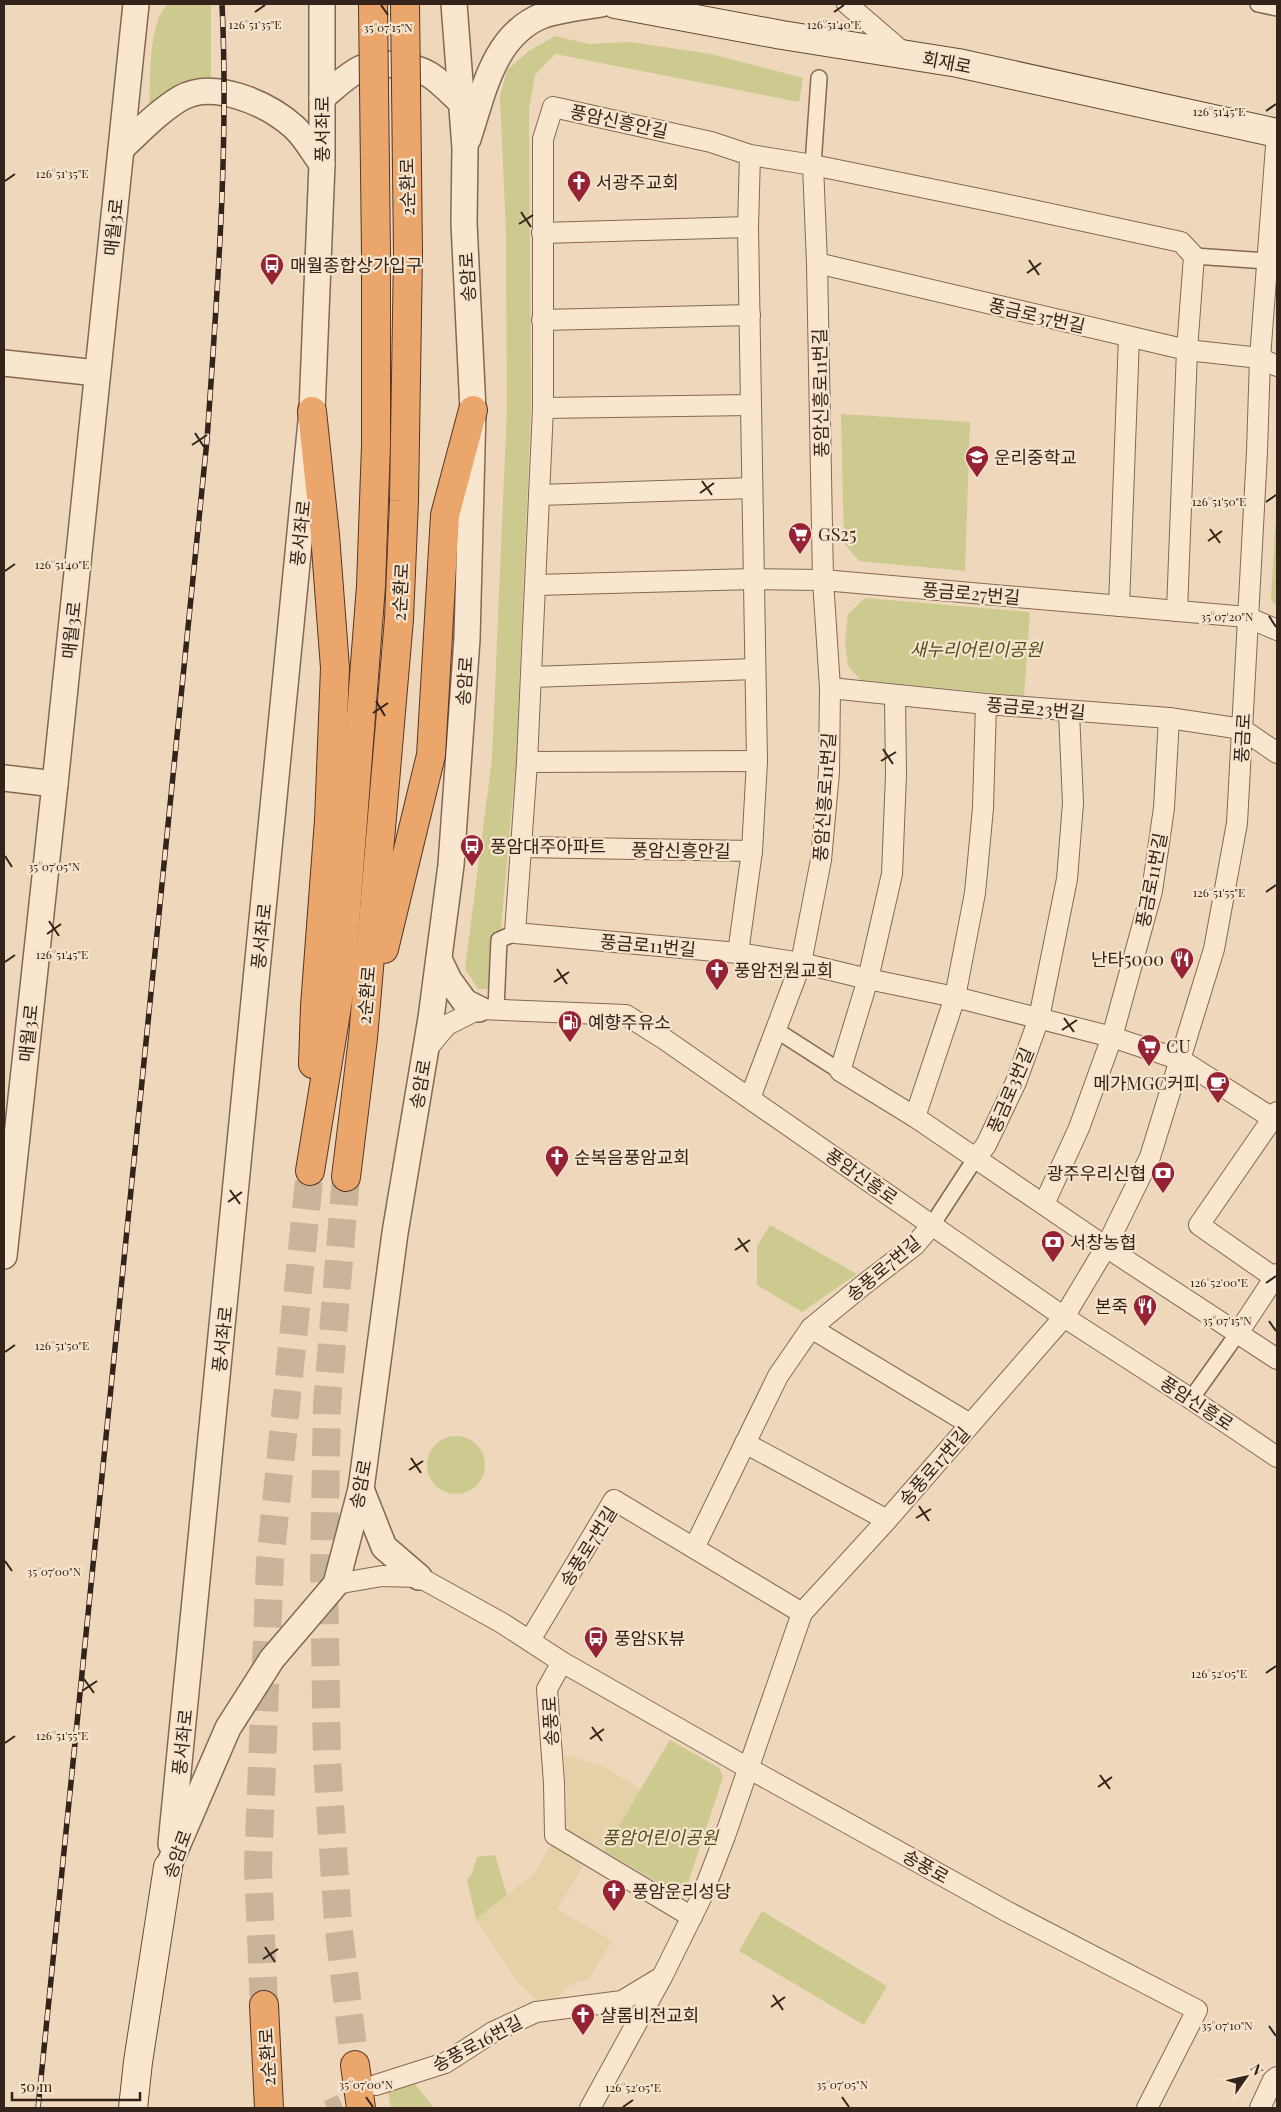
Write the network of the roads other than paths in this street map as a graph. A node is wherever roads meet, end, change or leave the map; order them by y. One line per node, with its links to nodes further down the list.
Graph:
1 (136, 4): 17 (street, 매월3로)
2 (322, 4): 13 (street, 풍서좌로)
3 (372, 4): 37 (highway, 2순환로, bridge)
4 (404, 4): 71 (highway, 2순환로, bridge)
5 (454, 4): 14 (street, 송암로)
6 (601, 4): 18 (street)
7 (615, 4): 11 (main road, 회재로)
8 (847, 4): 11 (street)
9 (1258, 4): 10 (street)
10 (1277, 8)
11 (904, 53): 16 (main road, 회재로)
12 (819, 78): 21 (street)
13 (322, 98): 14 (street); 20 (street, 풍서좌로)
14 (462, 103): 18 (street, 송암로)
15 (1277, 125): 16 (street, 풍금로)
16 (1277, 133): 25 (street, 풍금로)
17 (122, 148): 20 (street); 33 (street, 매월3로)
18 (465, 148): 36 (street, 송암로)
19 (750, 154): 21 (street, 풍암신흥안길); 22 (street, 풍암신흥안길); 23 (street, 풍암신흥안길)
20 (322, 164): 37 (street, 풍서좌로)
21 (813, 165): 24 (street); 26 (street, 풍암신흥로11번길)
22 (748, 227): 23 (street); 27 (street, 풍암신흥안길)
23 (542, 233): 28 (street, 풍암신흥안길)
24 (1194, 256): 25 (street); 30 (street)
25 (1267, 261): 31 (street, 풍금로)
26 (817, 263): 29 (street, 풍금로37번길); 41 (street, 풍암신흥로11번길)
27 (750, 315): 28 (street); 34 (street, 풍암신흥안길)
28 (542, 320): 35 (street, 풍암신흥안길)
29 (1129, 336): 30 (street, 풍금로37번길); 43 (street)
30 (1187, 350): 31 (street, 풍금로37번길); 44 (street)
31 (1268, 362): 45 (street, 풍금로)
32 (4, 364): 33 (street)
33 (97, 373): 59 (street, 매월3로)
34 (751, 405): 35 (street); 38 (street, 풍암신흥안길)
35 (543, 408): 39 (street, 풍암신흥안길)
36 (473, 410): 64 (street, 송암로); 71 (highway)
37 (312, 411): 103 (street, 풍서좌로)
38 (752, 488): 39 (street); 40 (street, 풍암신흥안길)
39 (539, 495): 42 (street, 풍암신흥안길)
40 (753, 579): 41 (street); 42 (street); 47 (street, 풍암신흥안길)
41 (823, 580): 43 (street, 풍금로27번길); 49 (street, 풍암신흥로11번길)
42 (536, 585): 48 (street, 풍암신흥안길)
43 (1119, 606): 44 (street, 풍금로27번길)
44 (1177, 611): 45 (street, 풍금로27번길)
45 (1247, 617): 46 (street, 풍금로27번길); 54 (street, 풍금로)
46 (1277, 630)
47 (755, 669): 48 (street); 56 (street, 풍암신흥안길)
48 (532, 677): 57 (street, 풍암신흥안길)
49 (830, 688): 50 (street, 풍금로23번길); 65 (street, 풍암신흥로11번길)
50 (895, 695): 51 (street, 풍금로23번길); 66 (street)
51 (986, 704): 52 (street, 풍금로23번길); 67 (street)
52 (1069, 712): 53 (street, 풍금로23번길); 69 (street)
53 (1169, 718): 54 (street, 풍금로23번길); 72 (street, 풍금로11번길)
54 (1242, 729): 55 (street); 74 (street, 풍금로)
55 (1277, 753)
56 (757, 761): 57 (street); 61 (street, 풍암신흥안길)
57 (527, 762): 60 (street, 풍암신흥안길)
58 (4, 778): 59 (street)
59 (55, 784): 84 (street, 매월3로)
60 (520, 847): 61 (street, 풍암신흥안길); 62 (street, 풍암신흥안길)
61 (752, 851): 63 (street, 풍암신흥안길)
62 (515, 933): 63 (street, 풍금로11번길); 68 (street)
63 (738, 953): 65 (street, 풍금로11번길)
64 (439, 959): 68 (street); 73 (street, 송암로)
65 (801, 963): 66 (street, 풍금로11번길); 70 (street, 풍암신흥로11번길)
66 (868, 980): 67 (street, 풍금로11번길); 75 (street)
67 (955, 997): 69 (street, 풍금로11번길); 77 (street)
68 (487, 1009): 73 (street, 풍암신흥로); 76 (street, 풍암신흥로)
69 (1040, 1018): 72 (street, 풍금로11번길); 79 (street, 풍금로3번길)
70 (776, 1030): 75 (street); 76 (street, 풍암신흥로11번길)
71 (363, 1038): 80 (highway, 2순환로)
72 (1112, 1038): 74 (street, 풍금로11번길); 81 (street)
73 (426, 1050): 94 (street, 송암로)
74 (1181, 1060): 78 (street, 풍금로11번길); 83 (street, 풍금로)
75 (840, 1071): 77 (street)
76 (750, 1098): 82 (street, 풍암신흥로)
77 (915, 1117): 79 (street)
78 (1276, 1117): 85 (street)
79 (976, 1159): 81 (street); 82 (street)
80 (346, 1177)
81 (1044, 1204): 83 (street)
82 (932, 1225): 86 (street, 풍암신흥로); 87 (street, 송풍로7번길)
83 (1106, 1248): 86 (street, 풍금로); 88 (street)
84 (4, 1256)
85 (1276, 1276): 88 (street)
86 (1064, 1317): 90 (street, 풍암신흥로); 91 (street, 송풍로17번길)
87 (811, 1328): 91 (street); 92 (street, 송풍로7번길)
88 (1238, 1333): 89 (street); 90 (street)
89 (1277, 1359)
90 (1191, 1399): 93 (street, 풍암신흥로)
91 (970, 1424): 95 (street, 송풍로17번길)
92 (744, 1443): 95 (street); 96 (street, 송풍로7번길)
93 (1277, 1457)
94 (361, 1488): 97 (street); 98 (street, 송암로)
95 (887, 1520): 99 (street, 송풍로17번길)
96 (694, 1548): 99 (street); 100 (street, 송풍로7번길)
97 (419, 1577): 98 (street, 송풍로); 100 (street, 송풍로)
98 (336, 1584): 103 (street, 송암로)
99 (802, 1613): 102 (street, 송풍로17번길)
100 (530, 1640): 101 (street, 송풍로)
101 (562, 1662): 102 (street, 송풍로); 104 (street, 송풍로)
102 (748, 1768): 104 (street); 114 (street, 송풍로)
103 (168, 1867): 110 (main road, 송암로)
104 (692, 1917): 105 (street)
105 (662, 1977): 109 (street, 송풍로16번길); 113 (street)
106 (264, 2005): 111 (highway, 2순환로)
107 (355, 2066): 112 (highway)
108 (1277, 2077): 115 (street)
109 (376, 2085)
110 (133, 2108)
111 (269, 2108)
112 (361, 2108)
113 (590, 2108)
114 (1147, 2108)
115 (1260, 2108)

